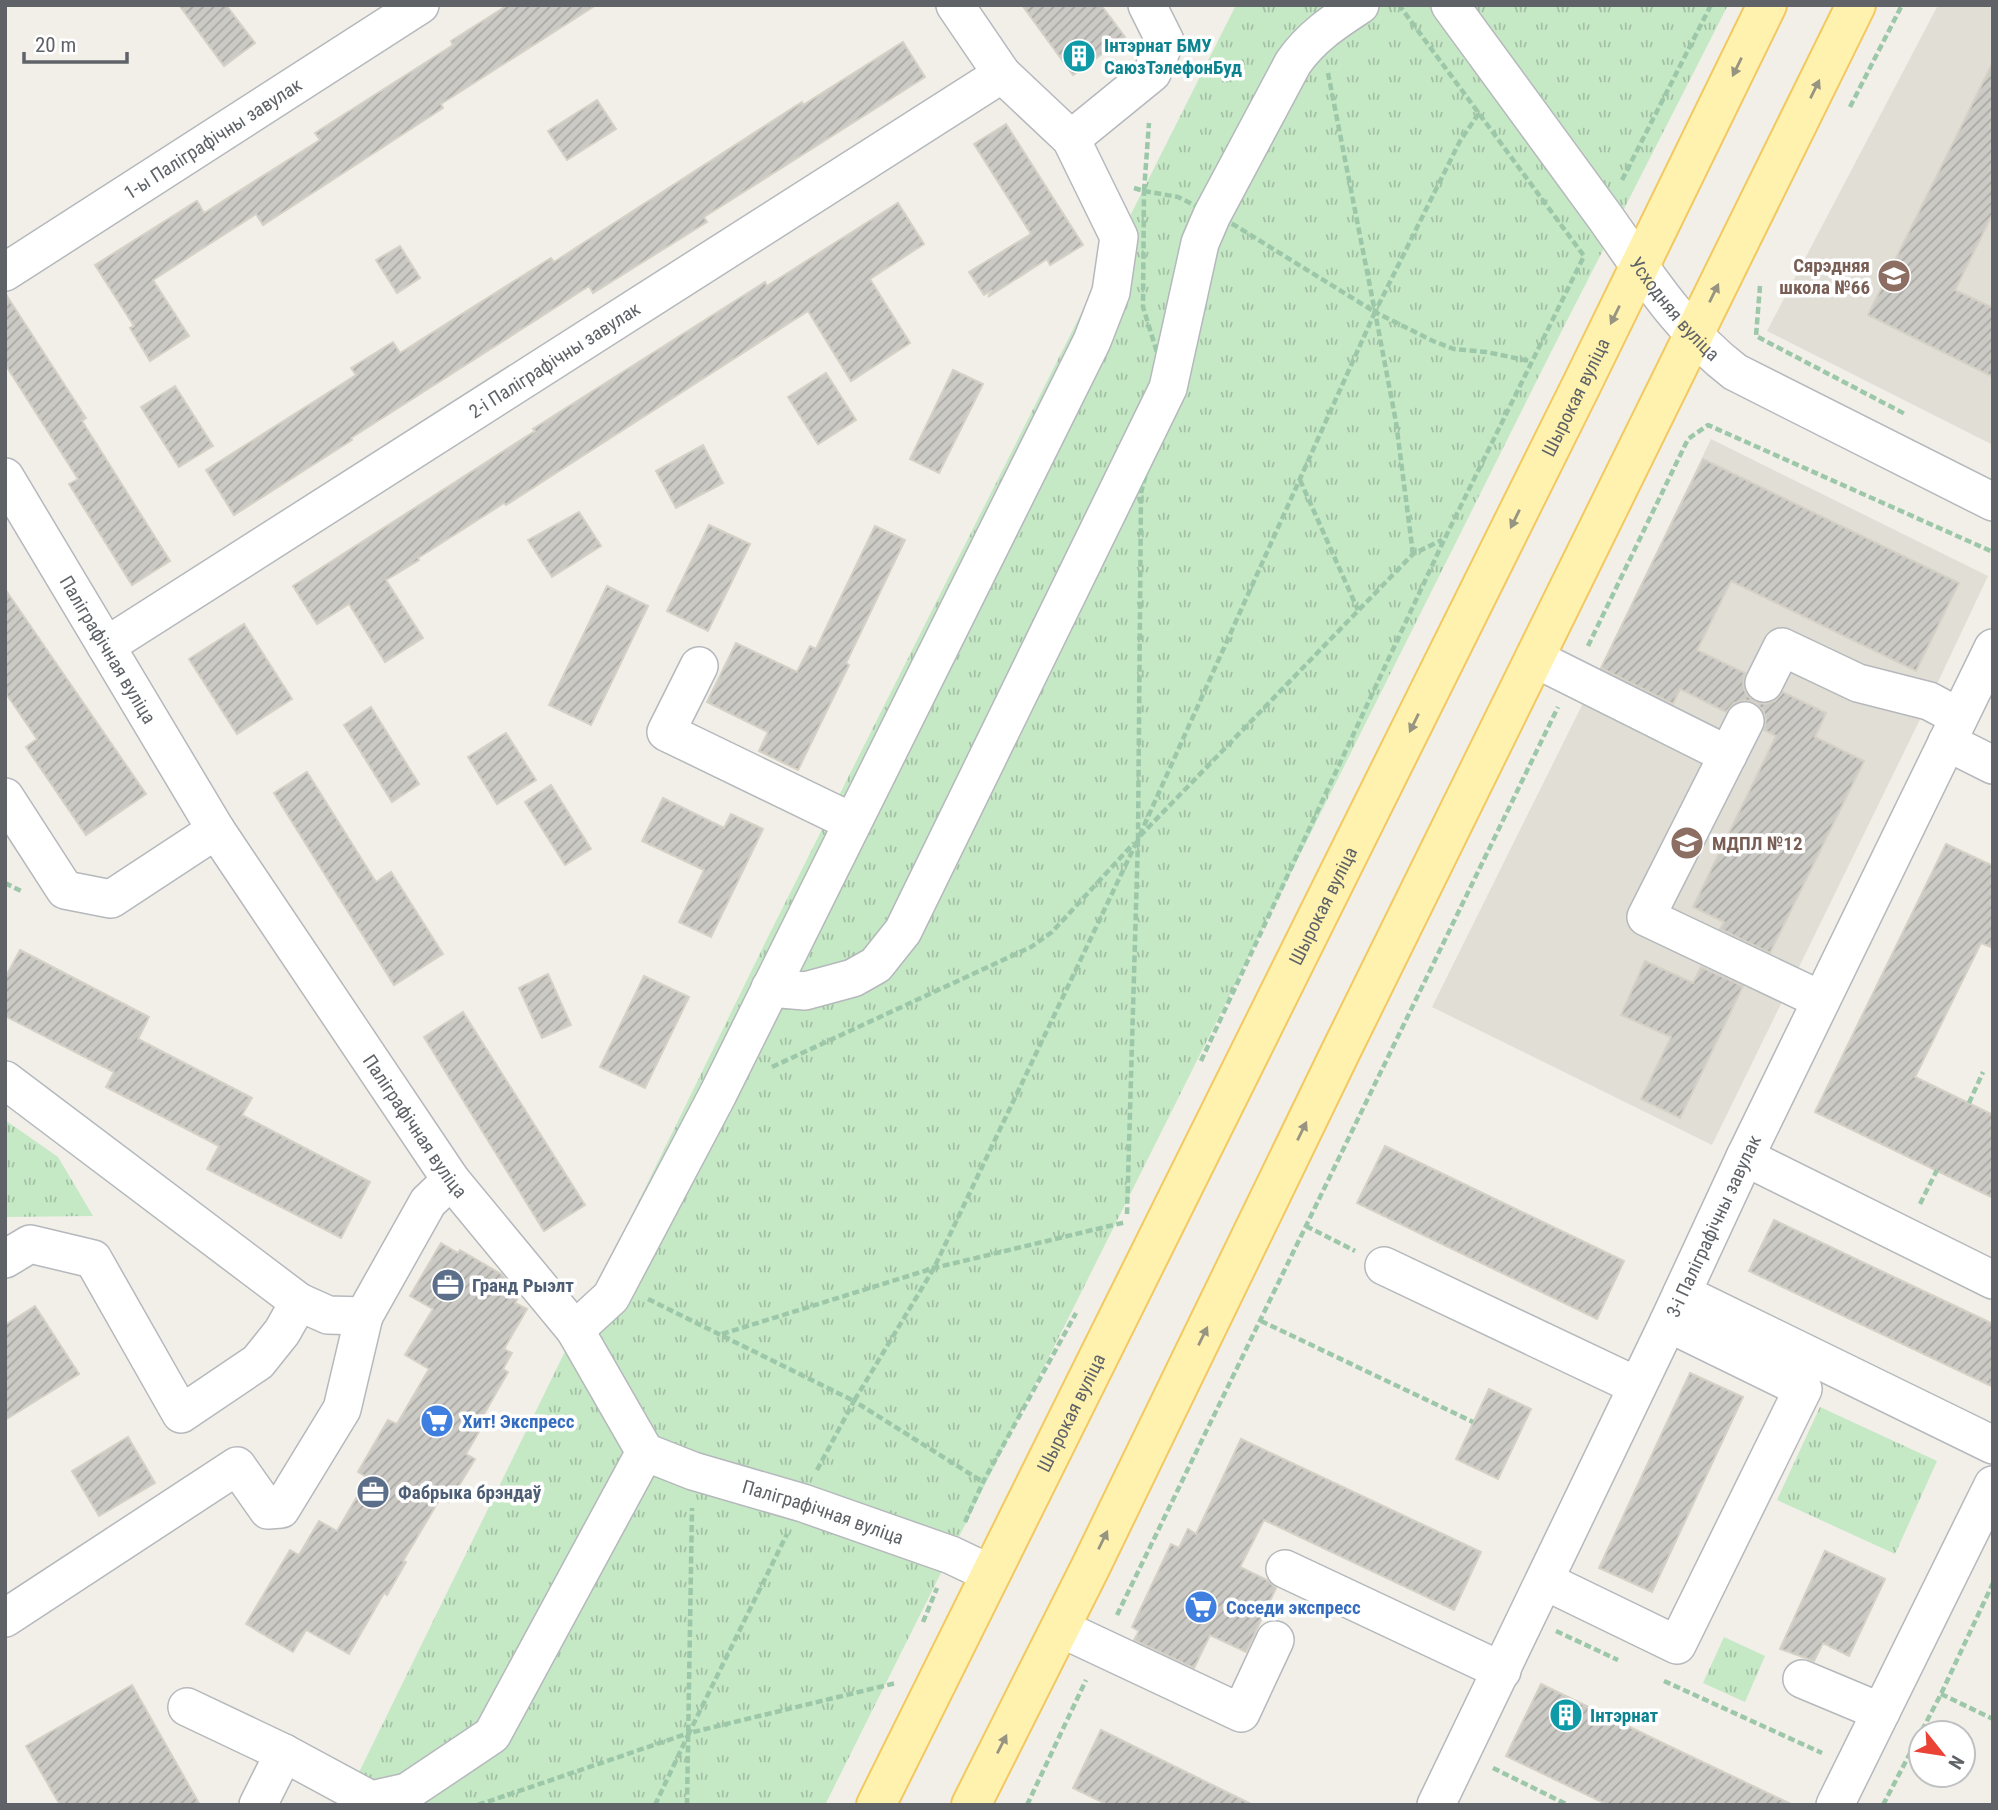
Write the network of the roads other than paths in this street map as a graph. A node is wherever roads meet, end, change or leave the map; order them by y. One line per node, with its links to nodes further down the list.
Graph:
1 (420, 5): 11 (street, 1-ы Паліграфічны завулак)
2 (955, 5): 8 (street)
3 (1147, 5): 9 (street)
4 (1360, 5): 27 (street)
5 (1450, 5): 10 (street, Усходняя вуліца)
6 (1767, 5): 10 (main road, Шырокая вуліца, one-way to 10)
7 (1856, 5): 12 (main road, one-way to 7)
8 (1002, 74): 9 (street); 15 (street, 2-і Паліграфічны завулак)
9 (1071, 139): 25 (street)
10 (1639, 265): 12 (street, Усходняя вуліца); 44 (main road, Шырокая вуліца, one-way to 44)
11 (5, 272)
12 (1693, 336): 14 (street, Усходняя вуліца); 17 (main road)
13 (5, 477): 15 (street, Паліграфічная вуліца)
14 (1993, 502)
15 (106, 646): 26 (street, Паліграфічная вуліца)
16 (1993, 648): 21 (street, 3-і Паліграфічны завулак)
17 (1534, 658): 22 (street); 47 (main road, one-way to 17)
18 (699, 666): 25 (street)
19 (1764, 682): 21 (street)
20 (1745, 721): 22 (street)
21 (1953, 729): 23 (street); 28 (street, 3-і Паліграфічны завулак)
22 (1728, 754): 28 (street)
23 (1993, 765)
24 (5, 797): 26 (street)
25 (852, 822): 27 (street)
26 (216, 830): 31 (street, Паліграфічная вуліца)
27 (770, 988): 38 (street)
28 (1821, 1000): 30 (street, 3-і Паліграфічны завулак)
29 (5, 1080): 35 (street)
30 (1745, 1157): 34 (street); 36 (street, 3-і Паліграфічны завулак)
31 (451, 1180): 37 (street); 38 (street, Паліграфічная вуліца)
32 (5, 1259): 35 (street)
33 (1384, 1266): 39 (street)
34 (1993, 1280)
35 (299, 1302): 37 (street)
36 (1675, 1308): 39 (street, 3-і Паліграфічны завулак); 40 (street); 45 (street)
37 (364, 1316): 46 (street)
38 (575, 1331): 41 (street, Паліграфічная вуліца)
39 (1637, 1386): 45 (street, 3-і Паліграфічны завулак)
40 (1993, 1445)
41 (645, 1452): 44 (street, Паліграфічная вуліца); 53 (street)
42 (1990, 1498): 52 (street)
43 (1285, 1569): 49 (street)
44 (991, 1574): 55 (main road, Шырокая вуліца)
45 (1545, 1581): 49 (street, 3-і Паліграфічны завулак)
46 (5, 1618)
47 (1060, 1629): 48 (street); 56 (main road, one-way to 47)
48 (1275, 1640)
49 (1502, 1671): 57 (street, 3-і Паліграфічны завулак)
50 (1802, 1679): 52 (street)
51 (187, 1707): 53 (street)
52 (1881, 1712): 58 (street)
53 (284, 1753): 54 (street)
54 (258, 1805)
55 (876, 1805)
56 (971, 1805)
57 (1436, 1805)
58 (1835, 1805)

